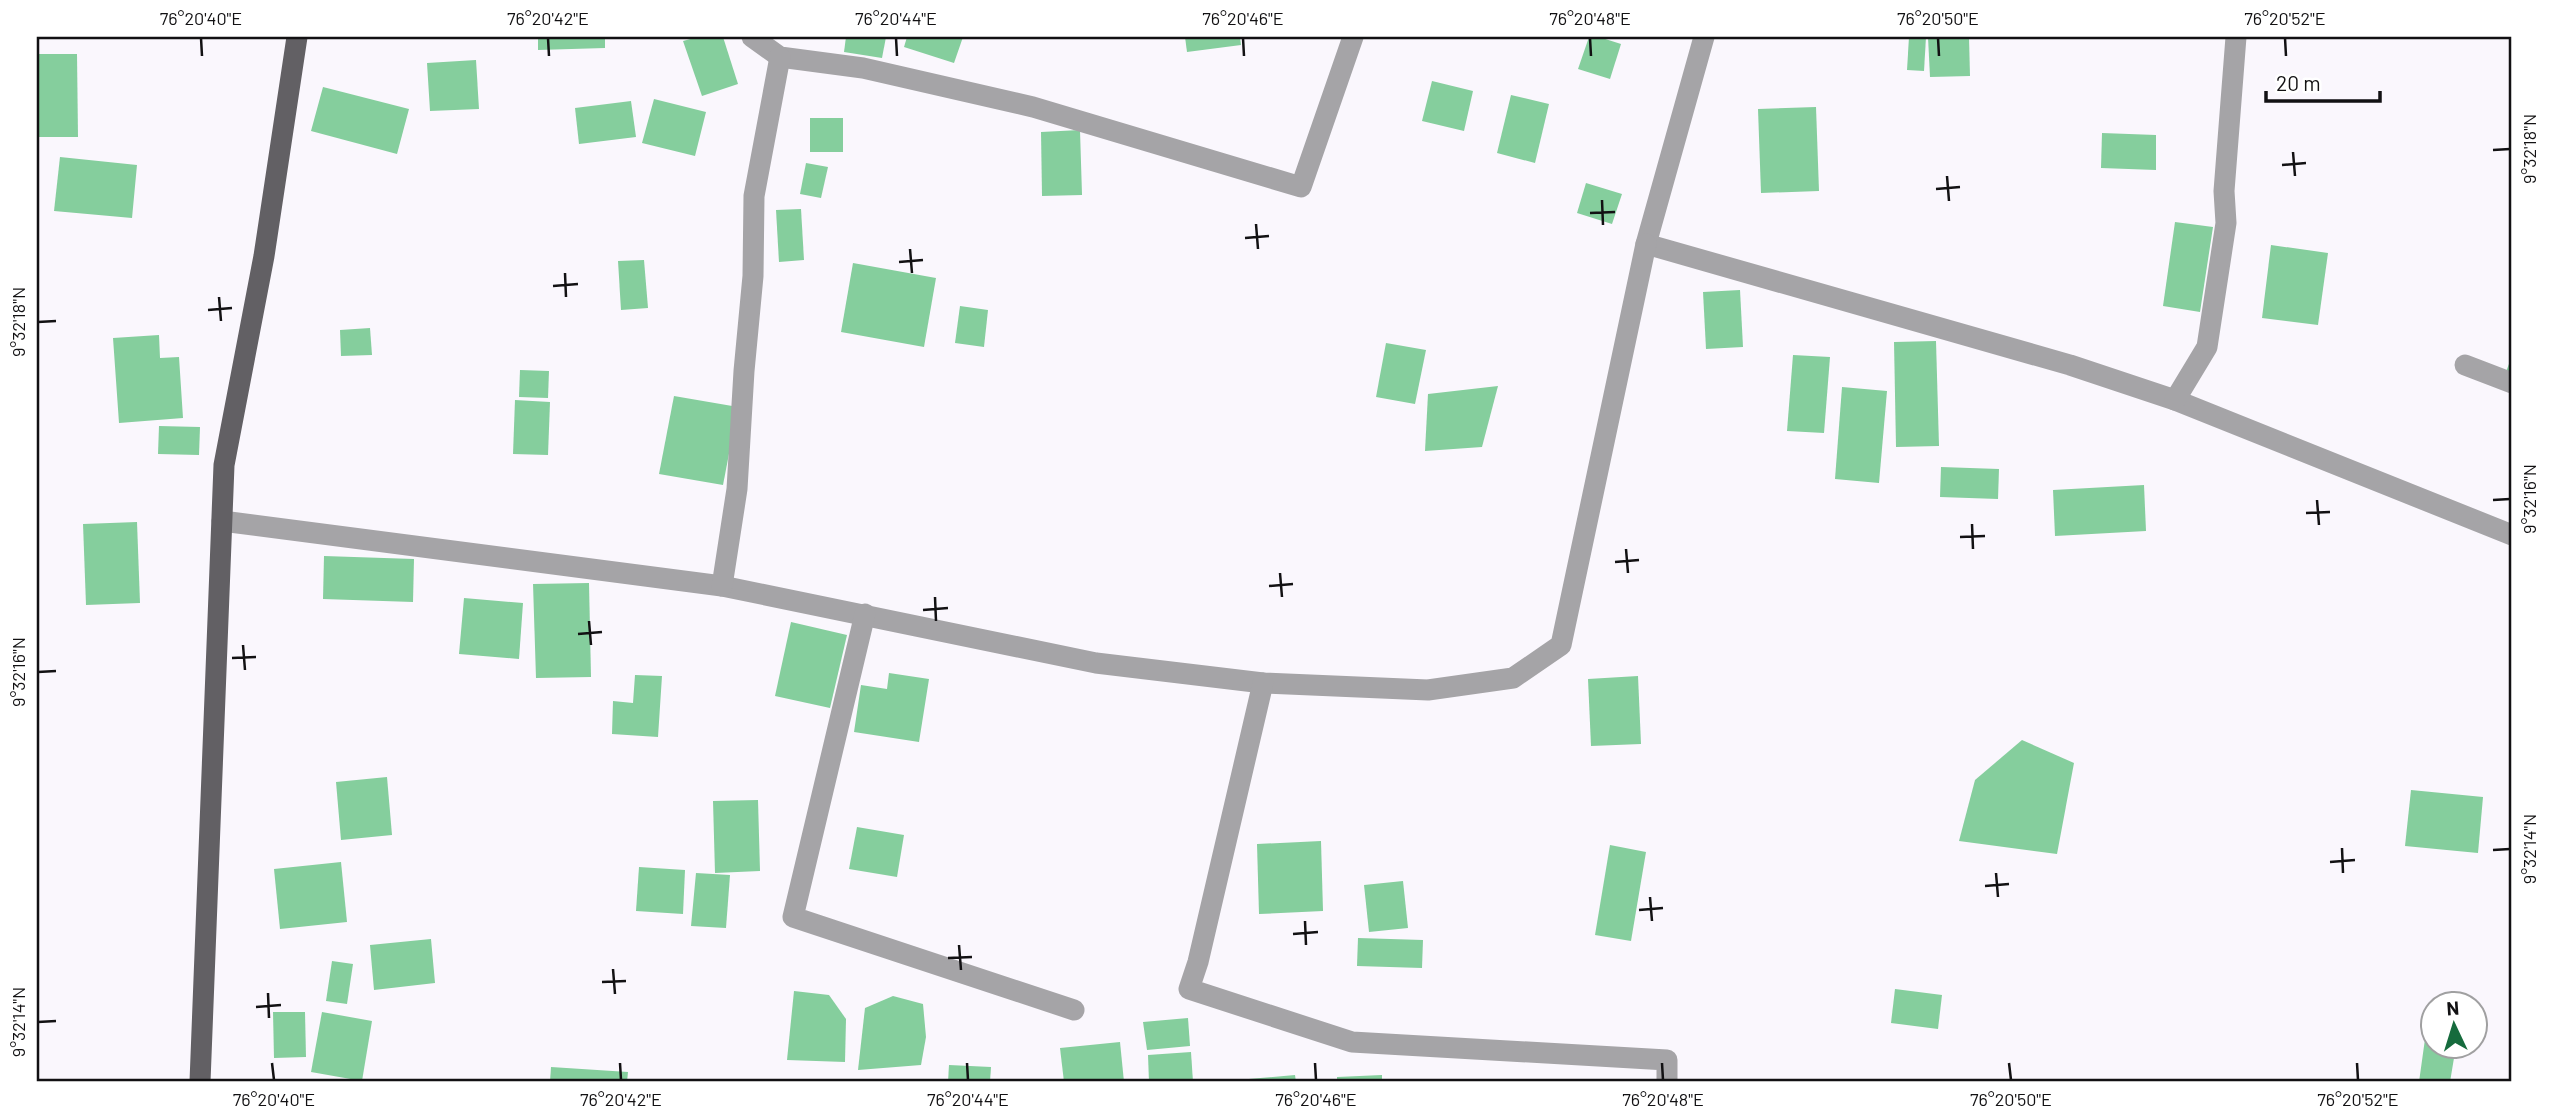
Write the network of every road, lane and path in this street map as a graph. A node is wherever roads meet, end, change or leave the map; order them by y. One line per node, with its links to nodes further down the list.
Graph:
1 (297, 37): 11 (main road)
2 (752, 37): 6 (street)
3 (1353, 37): 6 (street)
4 (1704, 37): 7 (street)
5 (2236, 37): 10 (street)
6 (780, 57): 13 (street)
7 (1646, 244): 10 (street); 15 (street)
8 (2465, 365): 9 (street)
9 (2512, 383)
10 (2175, 400): 12 (street)
11 (222, 521): 13 (street); 17 (main road)
12 (2512, 535)
13 (722, 586): 14 (street)
14 (865, 614): 15 (street); 16 (street)
15 (1263, 683): 18 (street)
16 (1074, 1010)
17 (200, 1082)
18 (1667, 1082)

